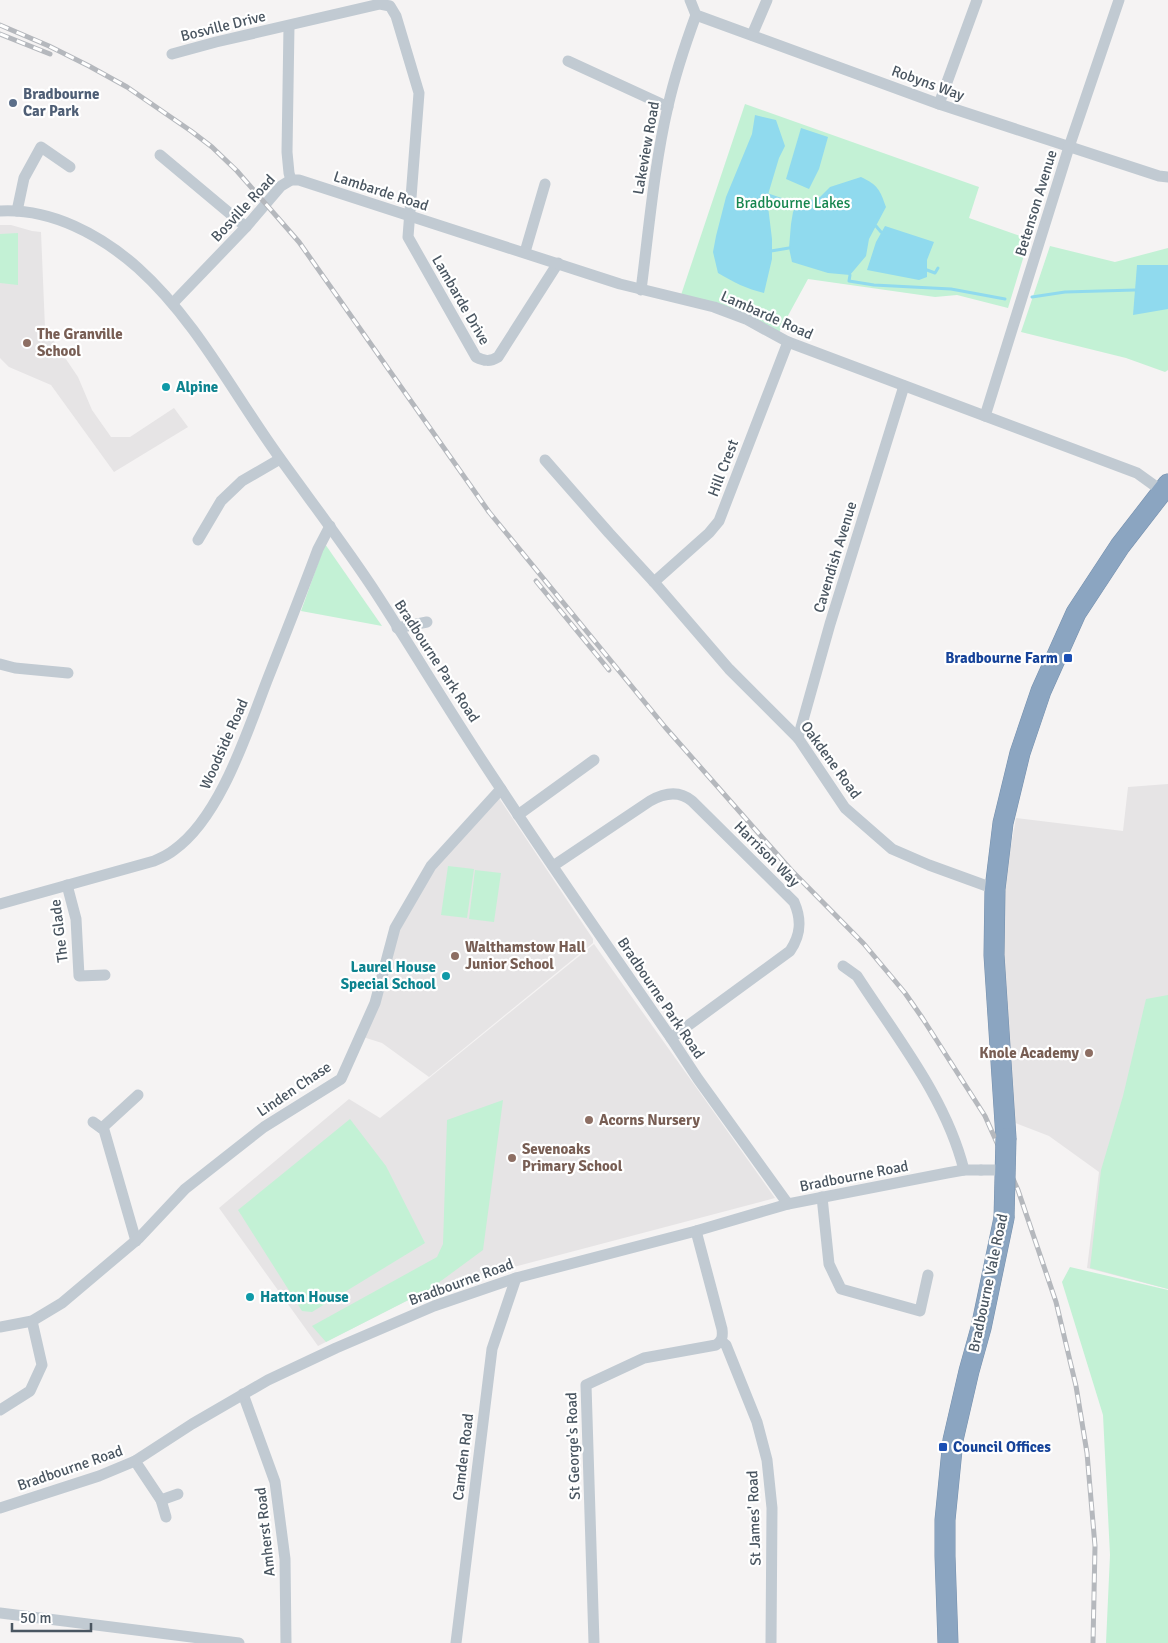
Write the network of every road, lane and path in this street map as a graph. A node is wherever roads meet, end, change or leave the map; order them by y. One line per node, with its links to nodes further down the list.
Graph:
1 (690, 0): 5 (street)
2 (767, 0): 7 (street)
3 (977, 0): 10 (street)
4 (1119, 0): 12 (street, Betenson Avenue)
5 (696, 15): 7 (street, Robyns Way); 11 (street, Lakeview Road)
6 (288, 26): 8 (street, Bosville Drive); 16 (street, Bosville Road); 20 (street, Bosville Drive)
7 (752, 35): 10 (street, Robyns Way)
8 (172, 54)
9 (568, 61): 11 (street)
10 (939, 104): 12 (street, Robyns Way)
11 (668, 107): 24 (street, Lakeview Road)
12 (1069, 147): 15 (street, Robyns Way); 28 (street, Betenson Avenue)
13 (160, 155): 21 (street)
14 (70, 167): 19 (street)
15 (1168, 177)
16 (291, 180): 20 (street, Lambarde Road); 21 (street, Bosville Road)
17 (545, 184): 22 (street)
18 (0, 211): 19 (street, Bradbourne Park Road)
19 (17, 211): 25 (street, Bradbourne Park Road)
20 (410, 217): 22 (street, Lambarde Road); 23 (street, Lambarde Drive)
21 (246, 227): 25 (street, Bosville Road)
22 (525, 252): 23 (street, Lambarde Road)
23 (558, 263): 24 (street, Lambarde Road)
24 (641, 290): 26 (street, Lambarde Road)
25 (173, 303): 29 (street, Bradbourne Park Road)
26 (788, 342): 27 (street, Lambarde Road); 34 (street, Hill Crest)
27 (904, 386): 28 (street, Lambarde Road); 39 (street, Cavendish Avenue)
28 (985, 416): 31 (street, Lambarde Road)
29 (280, 459): 32 (street, Bradbourne Park Road); 33 (street)
30 (545, 460): 34 (street, Oakdene Road)
31 (1165, 487): 45 (highway, Bradbourne Vale Road)
32 (330, 526): 36 (street, Bradbourne Park Road); 44 (street, Woodside Road)
33 (198, 540)
34 (654, 582): 39 (street, Oakdene Road)
35 (426, 622): 36 (street)
36 (397, 628): 41 (street, Bradbourne Park Road)
37 (0, 664): 38 (street)
38 (68, 673)
39 (798, 738): 45 (street, Oakdene Road)
40 (594, 760): 42 (street)
41 (500, 789): 42 (street, Bradbourne Park Road); 56 (street, Linden Chase)
42 (518, 815): 43 (street, Bradbourne Park Road)
43 (553, 866): 49 (street, Bradbourne Park Road); 49 (street, Harrison Way)
44 (67, 885): 46 (street, Woodside Road); 48 (street, The Glade)
45 (995, 889): 52 (highway, Bradbourne Vale Road, bridge)
46 (0, 904)
47 (843, 966): 51 (street)
48 (105, 976)
49 (671, 1038): 54 (street, Bradbourne Park Road)
50 (138, 1095): 56 (street)
51 (964, 1170): 52 (street, Bradbourne Road, bridge); 53 (street, Bradbourne Road)
52 (1005, 1170): 75 (highway, Bradbourne Vale Road, bridge)
53 (822, 1197): 54 (street, Bradbourne Road); 57 (street)
54 (788, 1204): 55 (street, Bradbourne Road)
55 (696, 1231): 58 (street, Bradbourne Road); 61 (street)
56 (136, 1241): 59 (street, Linden Chase)
57 (928, 1275)
58 (516, 1278): 62 (street, Bradbourne Road); 72 (street, Camden Road)
59 (32, 1321): 60 (street, Linden Chase); 63 (street)
60 (0, 1327)
61 (721, 1341): 73 (street, St George's Road); 74 (street, St James' Road)
62 (243, 1394): 64 (street, Bradbourne Road); 71 (street, Amherst Road)
63 (0, 1410)
64 (136, 1461): 66 (street); 67 (street, Bradbourne Road)
65 (178, 1494): 66 (street)
66 (161, 1500): 68 (street)
67 (0, 1508)
68 (166, 1517)
69 (0, 1613): 70 (street)
70 (239, 1643)
71 (286, 1643)
72 (456, 1643)
73 (594, 1643)
74 (771, 1643)
75 (948, 1643)

